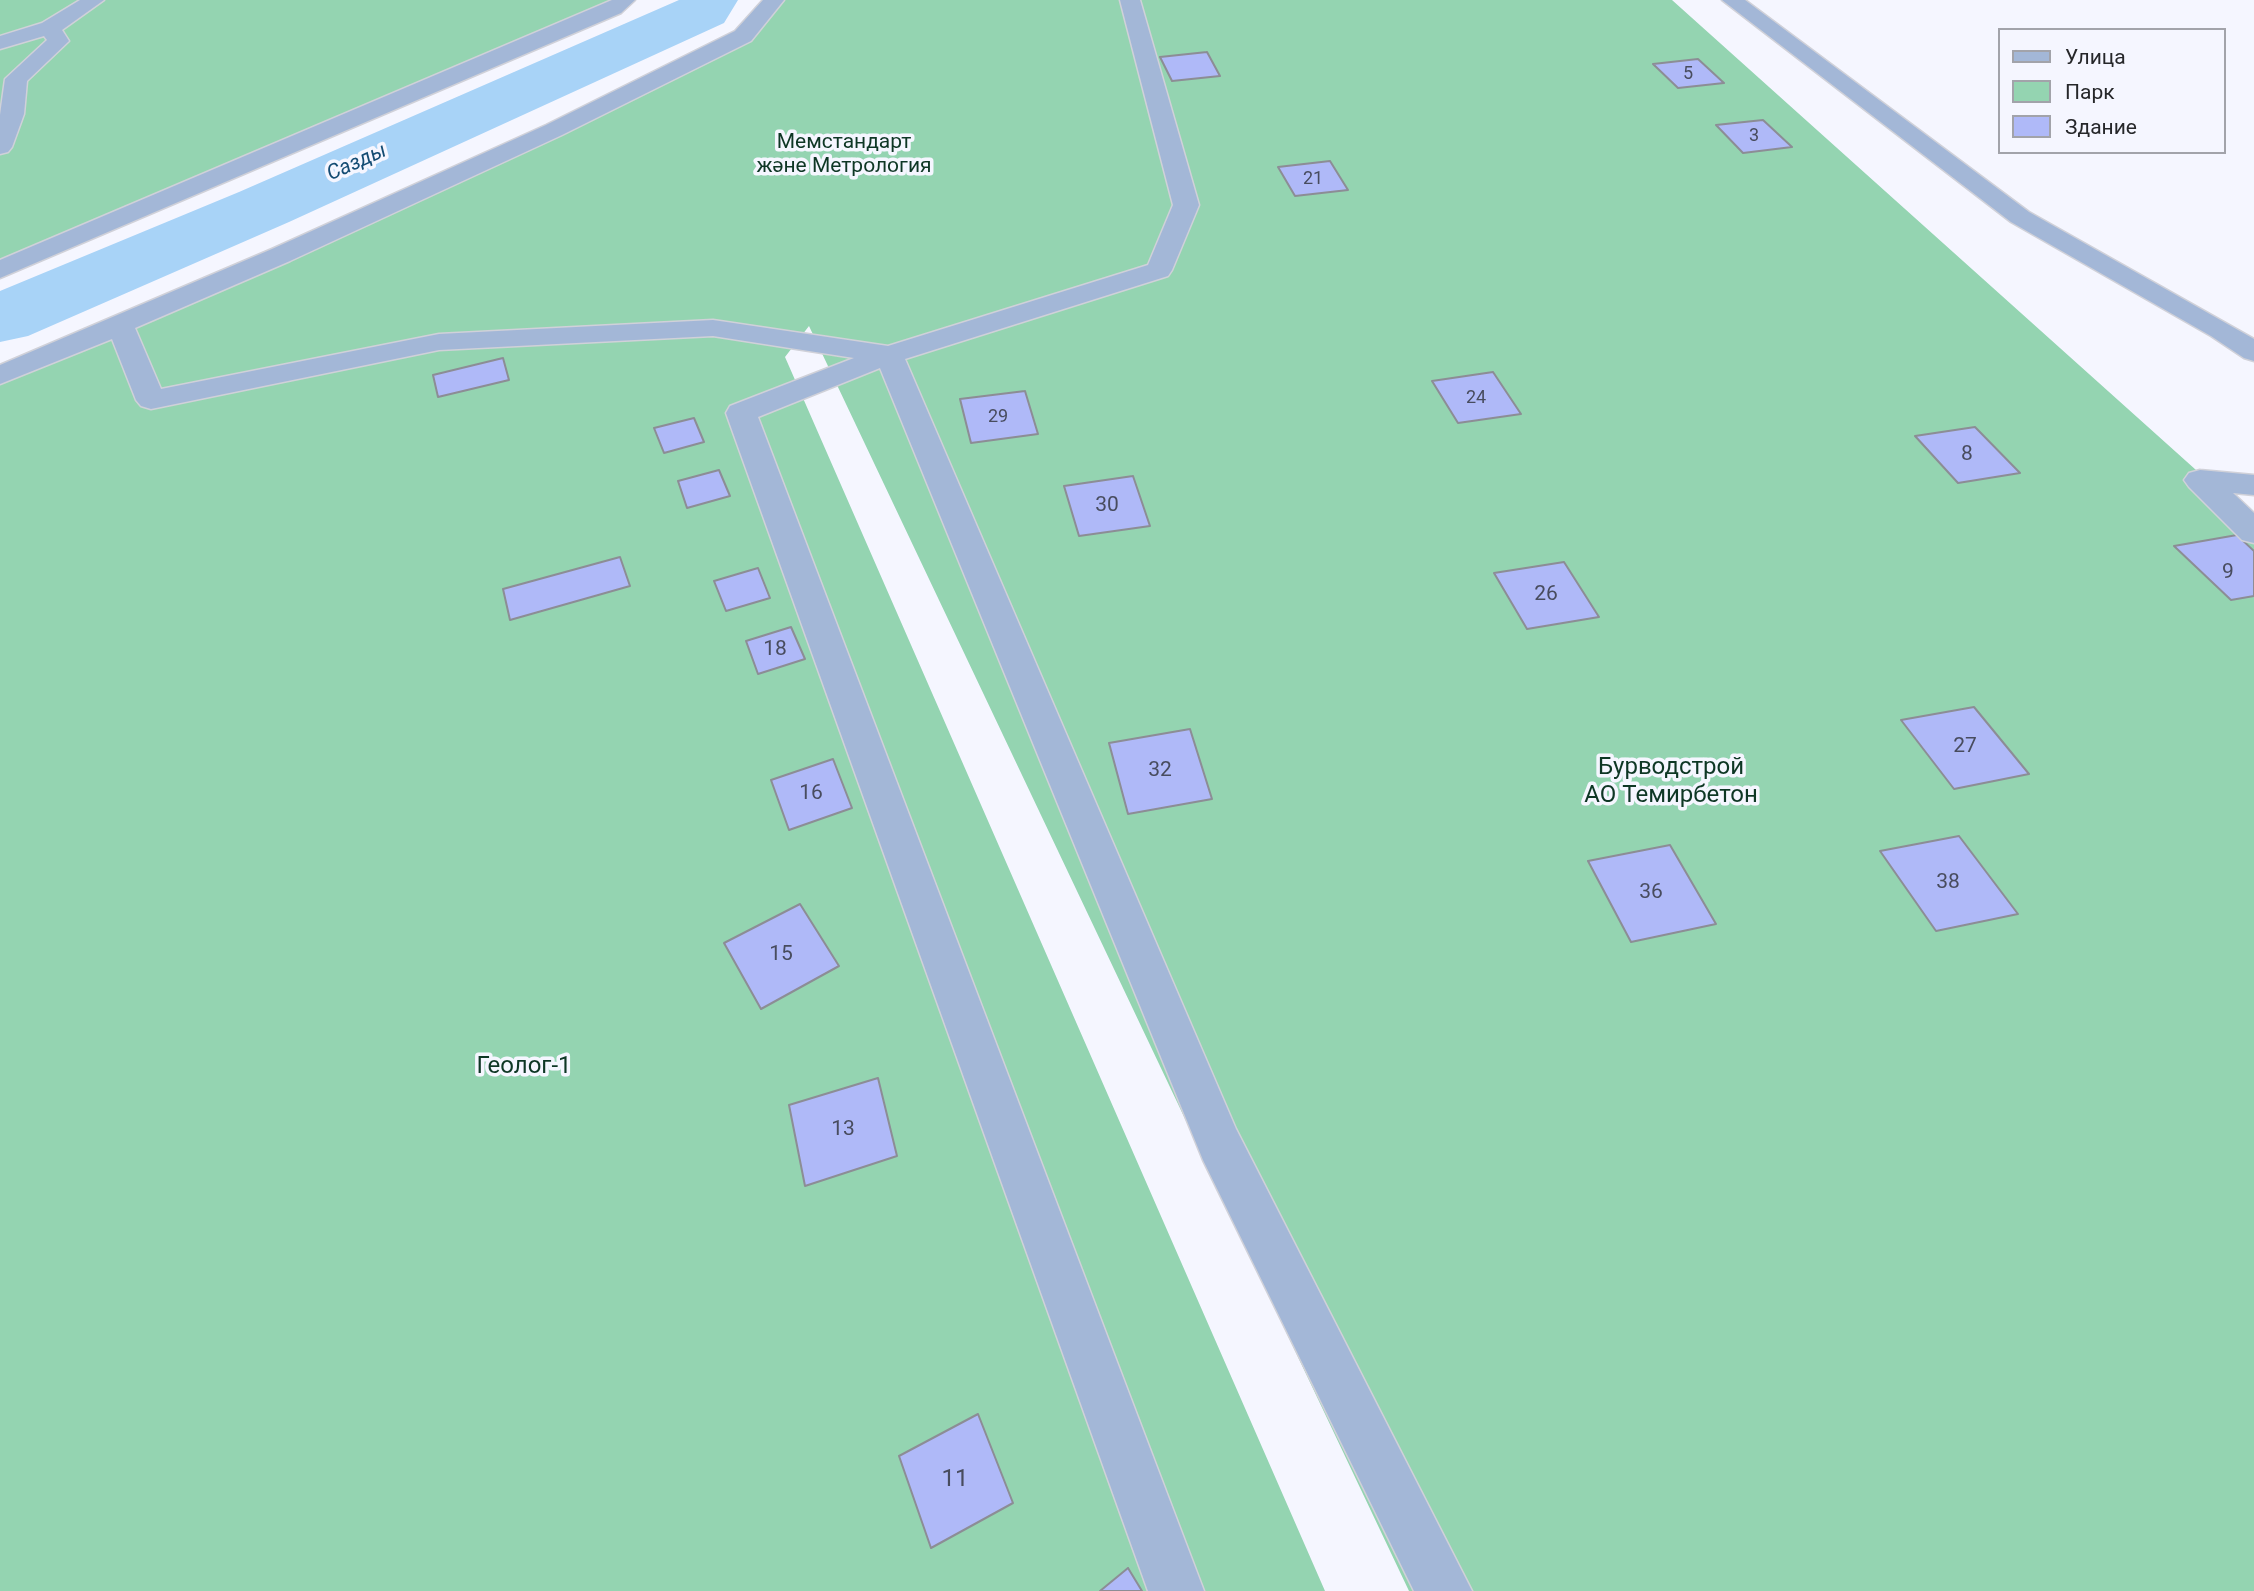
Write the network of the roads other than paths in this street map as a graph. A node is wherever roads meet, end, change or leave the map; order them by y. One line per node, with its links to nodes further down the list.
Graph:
1 (94, 0): 6 (lane)
2 (625, 0): 9 (lane)
3 (774, 0): 10 (lane)
4 (1130, 0): 12 (lane)
5 (1732, 0): 11 (lane)
6 (50, 28): 7 (lane); 8 (lane)
7 (0, 43)
8 (0, 148)
9 (0, 270)
10 (120, 324): 12 (lane); 13 (lane)
11 (2254, 352)
12 (889, 355): 16 (lane); 17 (lane)
13 (0, 375)
14 (2254, 485): 15 (lane)
15 (2254, 532)
16 (1176, 1591)
17 (1444, 1591)

